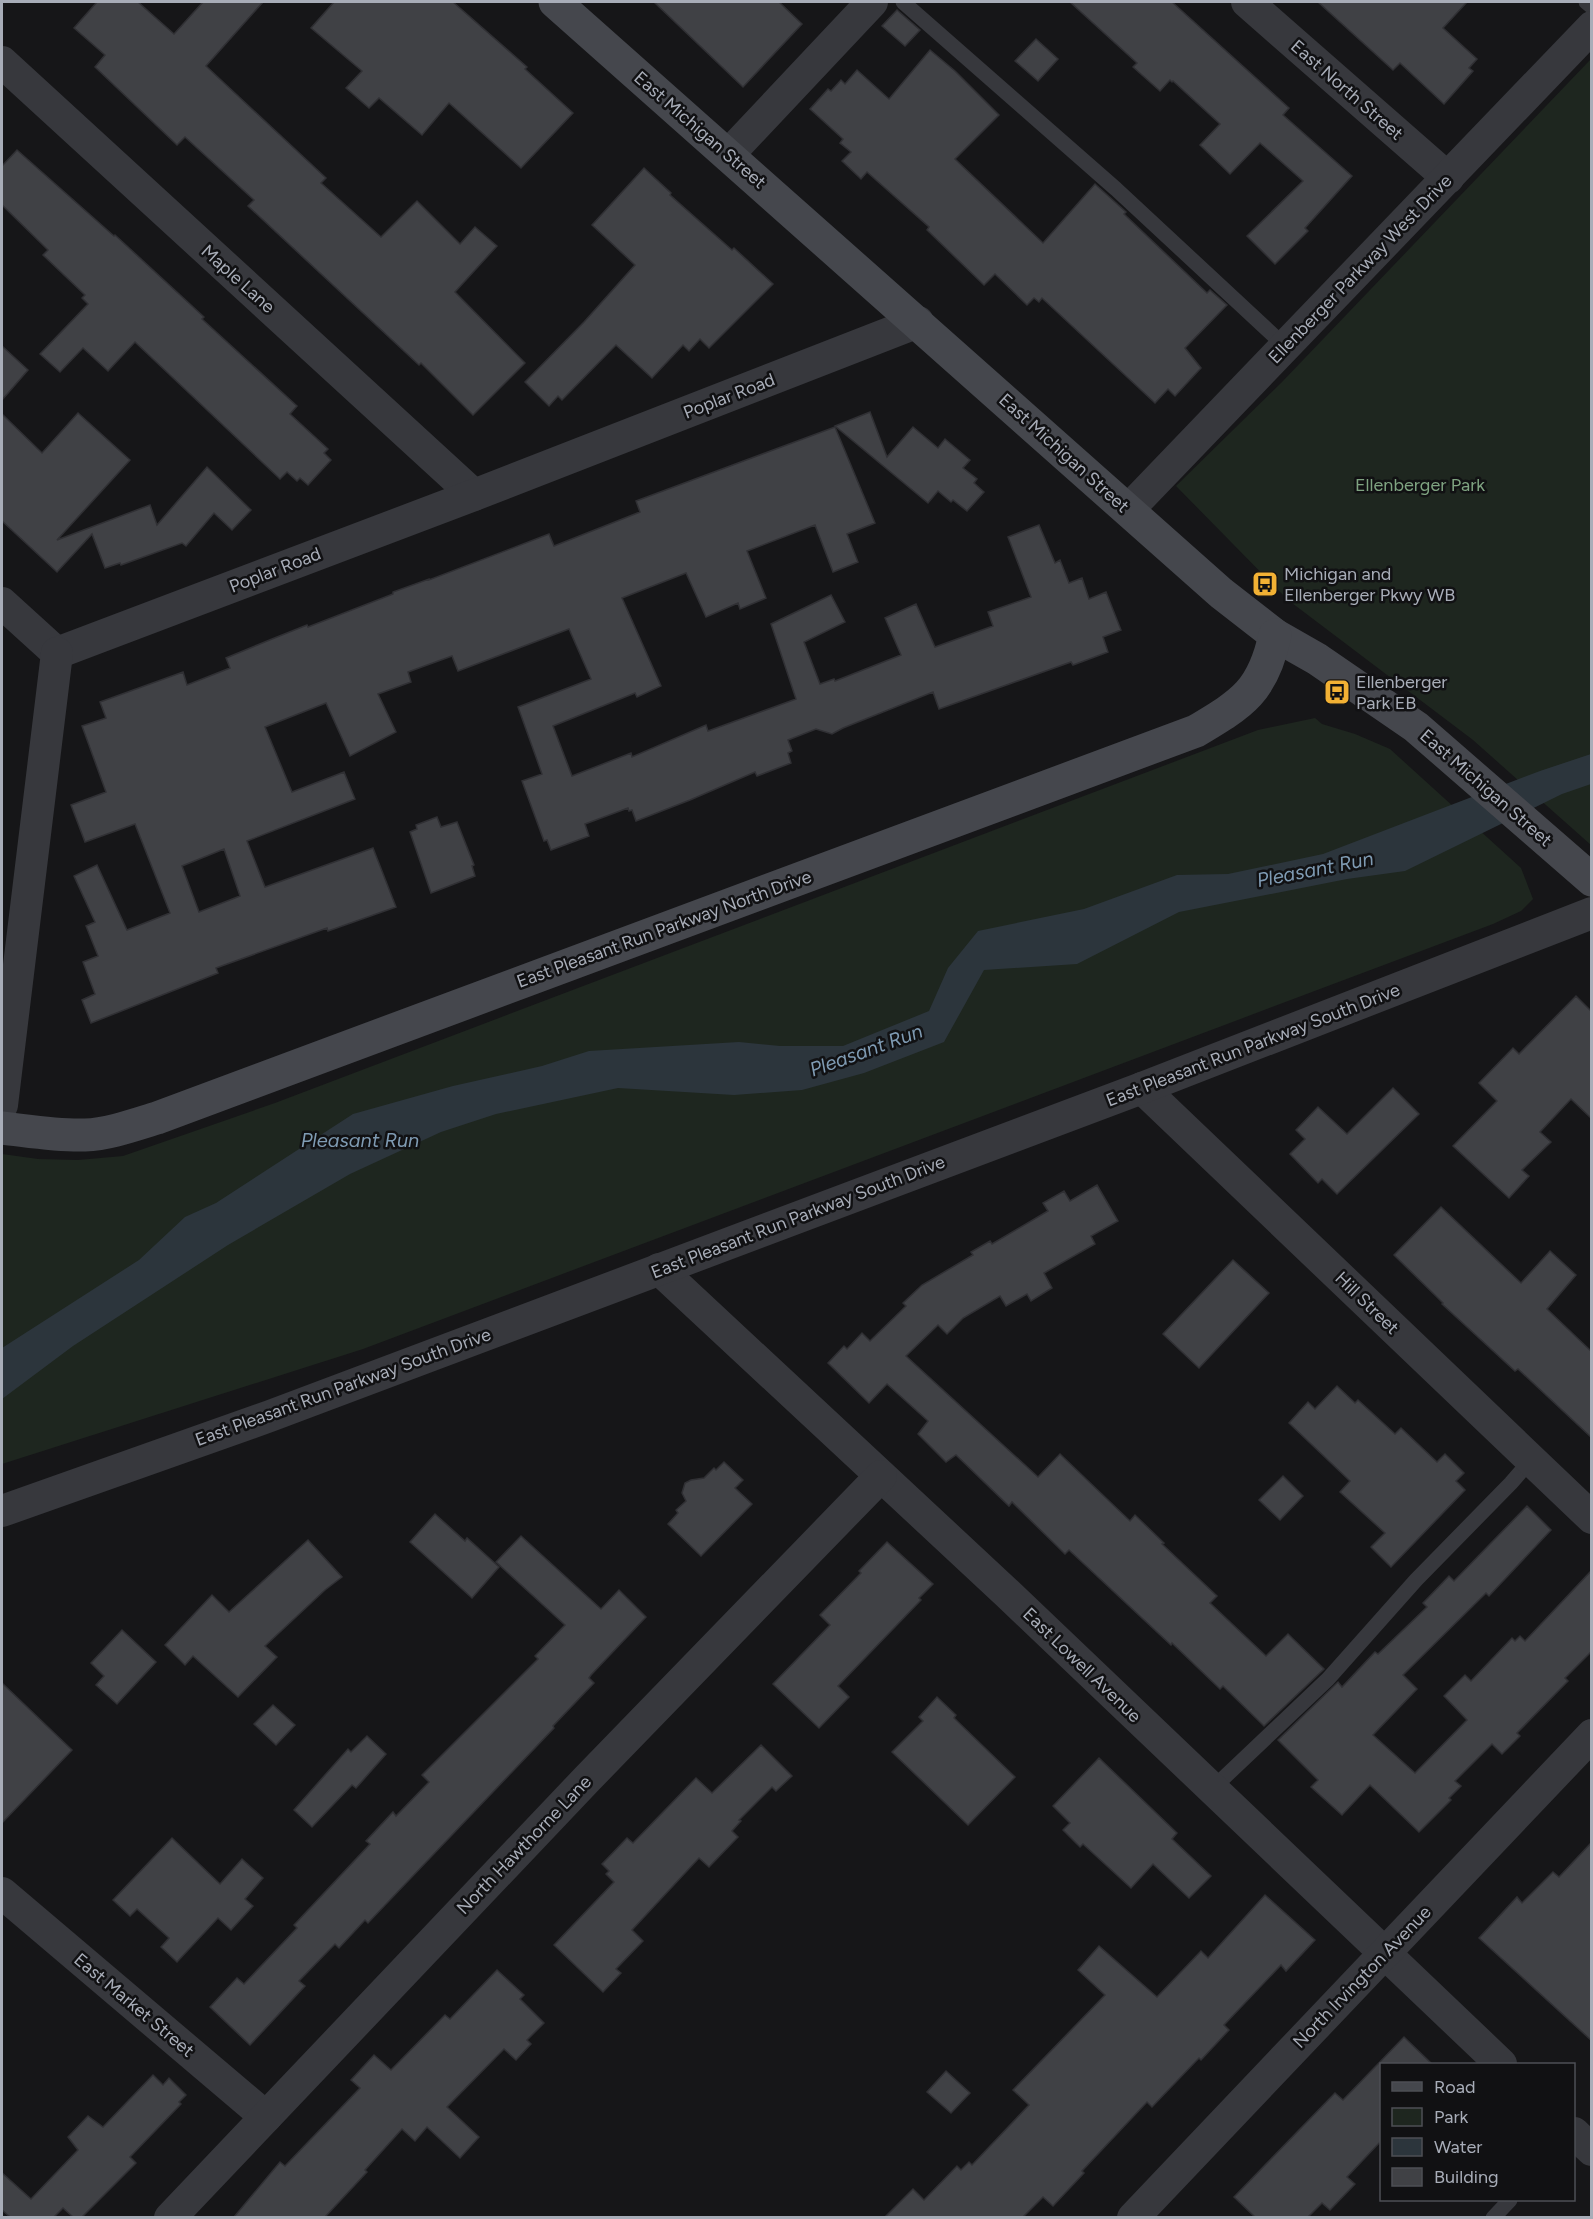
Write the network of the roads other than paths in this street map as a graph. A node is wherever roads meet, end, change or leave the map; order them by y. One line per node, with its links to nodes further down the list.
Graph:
1 (555, 2): 9 (main road, East Michigan Street)
2 (872, 2): 9 (street)
3 (903, 2): 12 (lane)
4 (1248, 2): 10 (street, East North Street)
5 (1586, 2): 6 (lane)
6 (1592, 7)
7 (1592, 27): 10 (street, Ellenberger Parkway West Drive)
8 (2, 62): 13 (street, Maple Lane)
9 (728, 155): 11 (main road, East Michigan Street)
10 (1448, 178): 12 (street, Ellenberger Parkway West Drive)
11 (918, 322): 13 (street, Poplar Road); 14 (main road, East Michigan Street)
12 (1286, 347): 14 (street, Ellenberger Parkway West Drive)
13 (474, 495): 17 (street, Poplar Road)
14 (1128, 510): 16 (main road, East Michigan Street)
15 (2, 603): 17 (street)
16 (1275, 635): 18 (main road, East Michigan Street); 22 (main road, East Pleasant Run Parkway North Drive)
17 (57, 653): 21 (street)
18 (1592, 880)
19 (1592, 913): 20 (street, East Pleasant Run Parkway South Drive)
20 (1142, 1088): 23 (street, East Pleasant Run Parkway South Drive); 24 (street, Hill Street)
21 (2, 1105)
22 (2, 1128)
23 (659, 1269): 25 (street, East Lowell Avenue); 26 (street, East Pleasant Run Parkway South Drive)
24 (1531, 1460): 27 (street, Hill Street); 29 (lane)
25 (881, 1476): 29 (street, East Lowell Avenue); 33 (street, North Hawthorne Lane)
26 (2, 1511)
27 (1592, 1518)
28 (1592, 1735): 31 (street, North Irvington Avenue)
29 (1212, 1789): 31 (street, East Lowell Avenue)
30 (2, 1893): 33 (street, East Market Street)
31 (1385, 1954): 32 (street, East Lowell Avenue); 38 (street, North Irvington Avenue)
32 (1500, 2063)
33 (266, 2117): 37 (street, North Hawthorne Lane)
34 (1575, 2134): 35 (street)
35 (1592, 2150)
36 (1508, 2201): 39 (lane)
37 (171, 2217)
38 (1133, 2217)
39 (1493, 2217)

